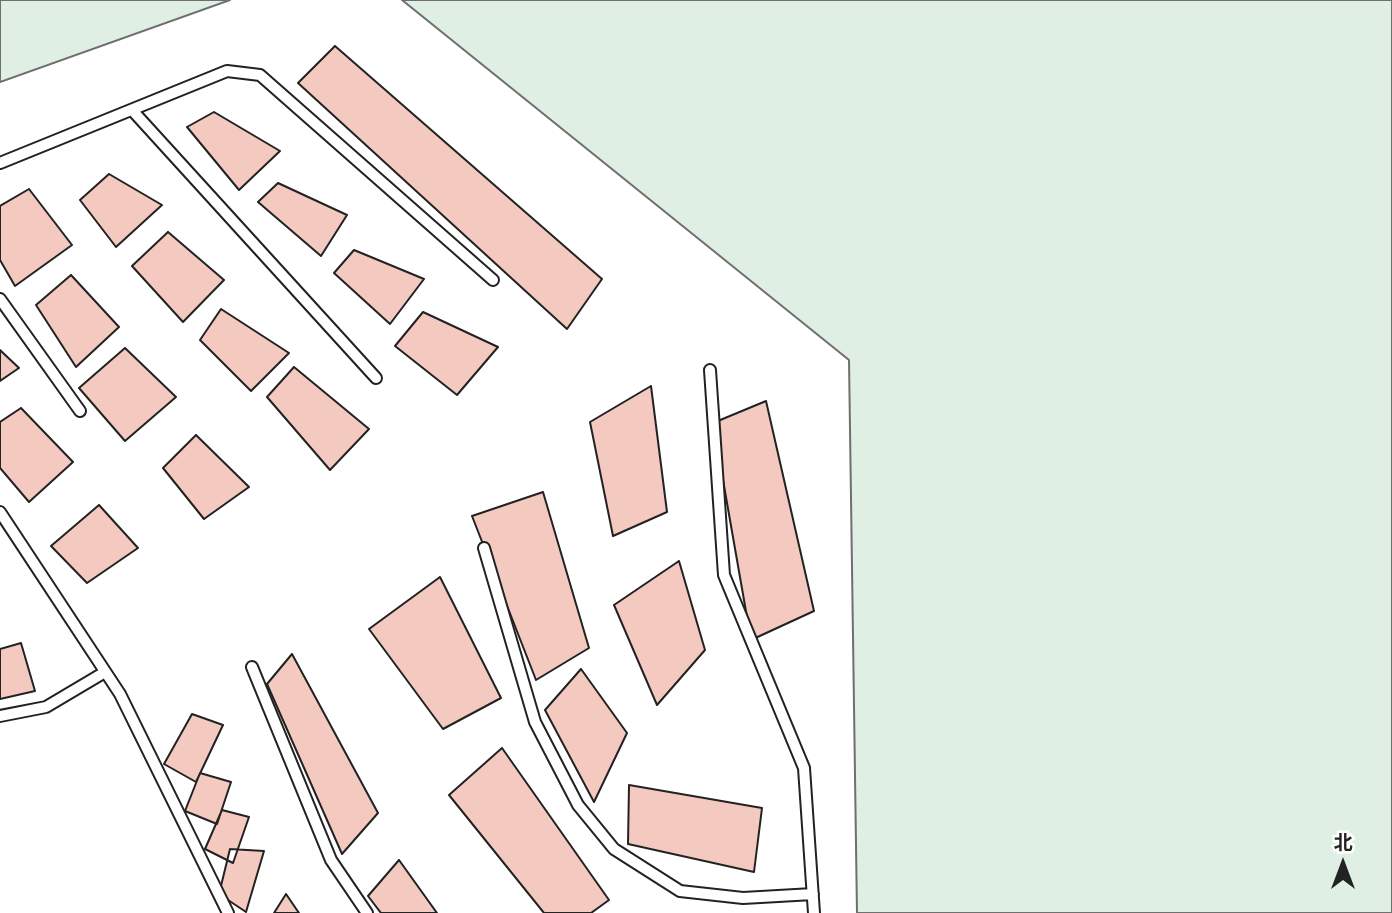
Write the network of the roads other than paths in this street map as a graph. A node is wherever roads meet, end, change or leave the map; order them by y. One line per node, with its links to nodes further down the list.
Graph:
1 (132, 110): 2 (lane); 3 (lane); 6 (lane)
2 (0, 163)
3 (493, 280)
4 (0, 299): 7 (lane)
5 (710, 370): 13 (lane)
6 (376, 378)
7 (80, 411)
8 (0, 512): 11 (lane)
9 (484, 548): 13 (lane)
10 (252, 667): 15 (lane)
11 (105, 671): 12 (lane); 14 (lane)
12 (0, 716)
13 (813, 894): 16 (lane)
14 (228, 913)
15 (367, 913)
16 (814, 913)

